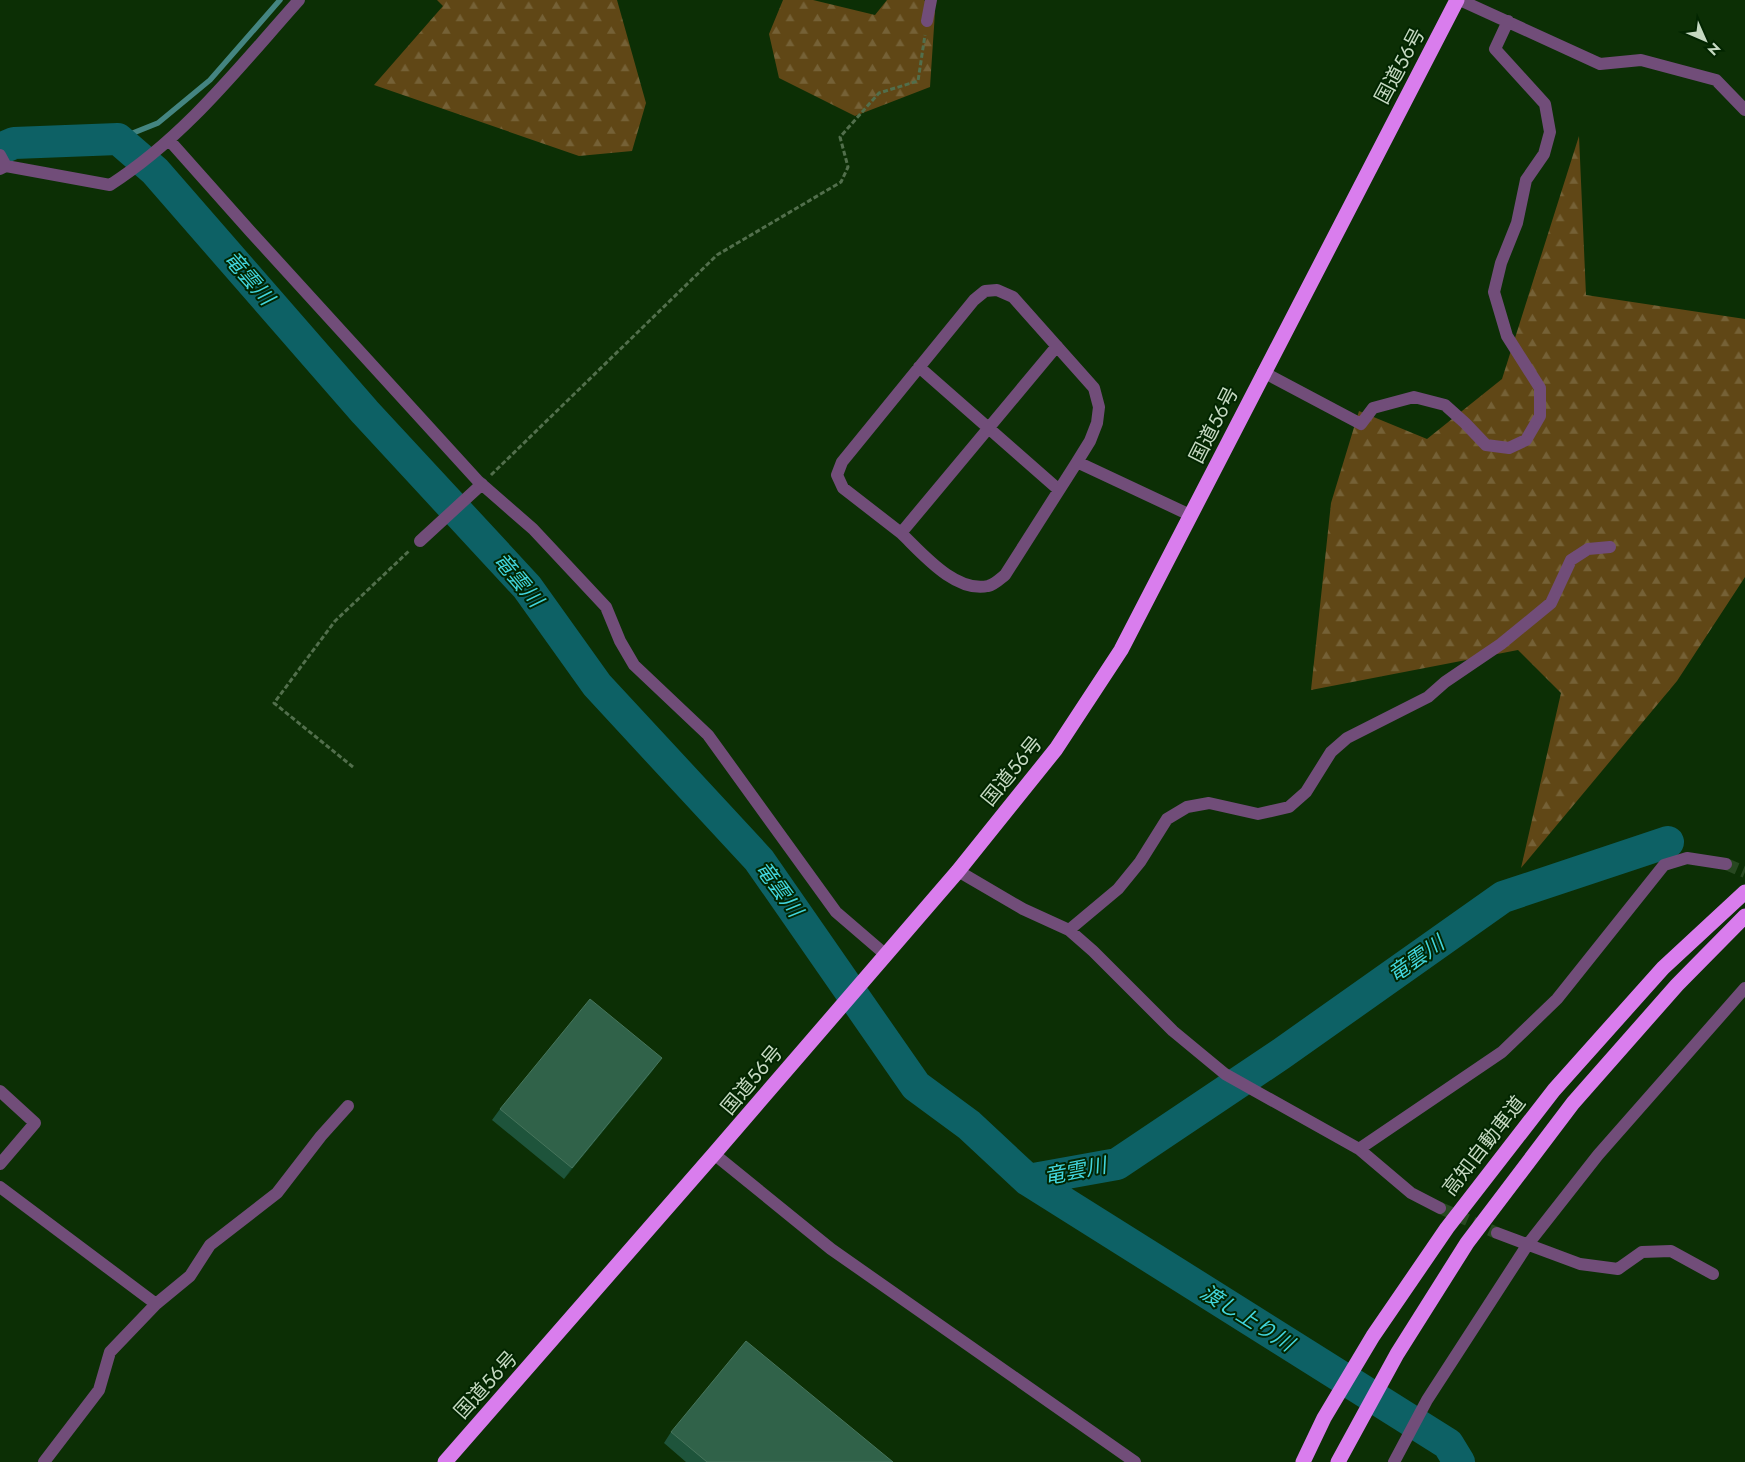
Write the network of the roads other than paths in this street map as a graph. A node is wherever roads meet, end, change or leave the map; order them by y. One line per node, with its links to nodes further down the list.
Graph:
1 (299, 0): 7 (street)
2 (931, 0): 4 (street)
3 (1459, 0): 5 (street); 11 (highway, 国道56号)
4 (927, 21)
5 (1508, 21): 6 (street); 11 (street)
6 (1745, 110)
7 (169, 140): 8 (street); 14 (street)
8 (2, 162)
9 (1057, 346): 10 (street); 12 (street); 13 (street)
10 (919, 367): 12 (street); 17 (street)
11 (1264, 372): 16 (highway, 国道56号)
12 (988, 428): 15 (street); 17 (street)
13 (1077, 462): 15 (street); 16 (street)
14 (482, 484): 18 (street); 25 (street)
15 (1059, 490): 17 (street)
16 (1190, 514): 21 (highway, 国道56号)
17 (901, 533)
18 (420, 542)
19 (1610, 547): 24 (street)
20 (1726, 864): 29 (street)
21 (958, 871): 24 (street); 25 (highway, 国道56号)
22 (1745, 892): 41 (highway, 高知自動車道)
23 (1745, 916): 42 (highway)
24 (1069, 930): 29 (street)
25 (886, 955): 30 (highway, 国道56号)
26 (1745, 988): 35 (street)
27 (0, 1091): 31 (street)
28 (348, 1106): 37 (street)
29 (1359, 1149): 33 (street)
30 (714, 1154): 39 (highway, 国道56号); 40 (street)
31 (0, 1164)
32 (0, 1187): 37 (street)
33 (1440, 1208)
34 (1497, 1233): 35 (street)
35 (1528, 1244): 36 (street); 43 (street)
36 (1713, 1274)
37 (156, 1304): 38 (street)
38 (44, 1462)
39 (445, 1462)
40 (1135, 1462)
41 (1303, 1462)
42 (1338, 1462)
43 (1394, 1462)

